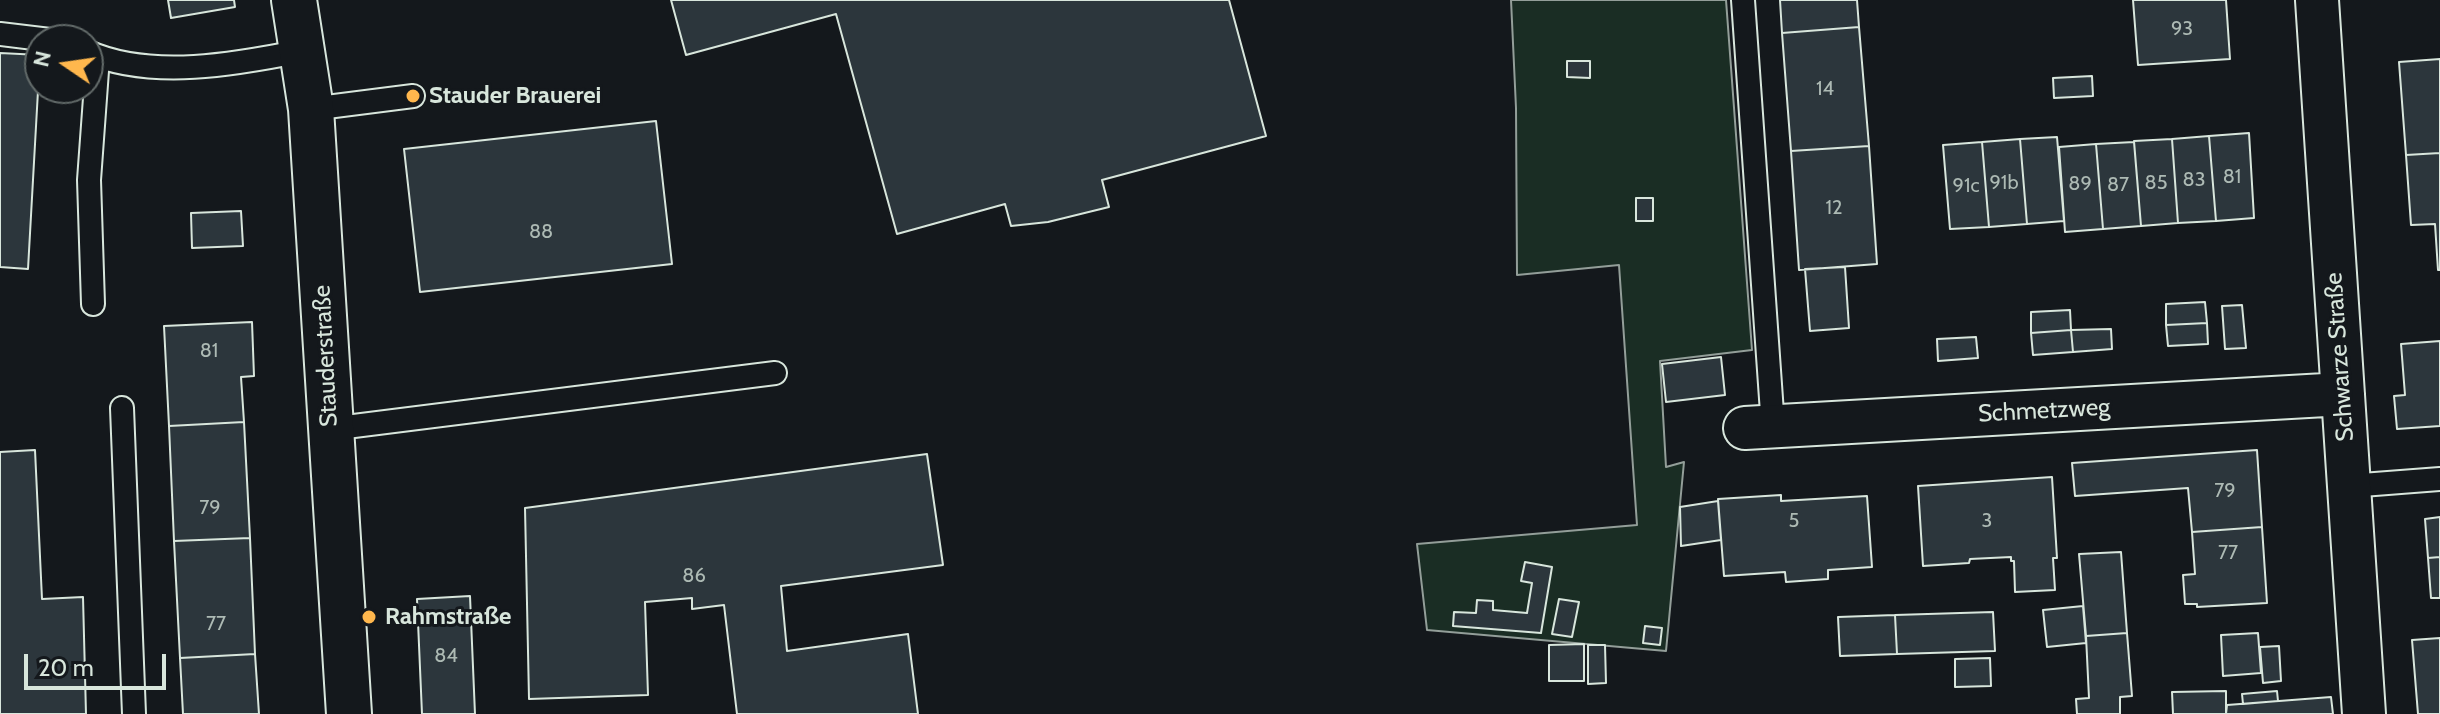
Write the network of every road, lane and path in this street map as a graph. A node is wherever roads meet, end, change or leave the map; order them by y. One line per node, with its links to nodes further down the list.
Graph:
1 (294, 0): 6 (main road, Stauderstraße)
2 (1743, 0): 15 (lane)
3 (2317, 0): 13 (street, Schwarze Straße)
4 (0, 34): 5 (lane)
5 (24, 37)
6 (302, 51): 7 (lane); 10 (main road, Stauderstraße)
7 (104, 57)
8 (413, 96): 10 (lane)
9 (91, 104): 11 (lane)
10 (311, 109): 16 (main road, Stauderstraße)
11 (93, 304)
12 (775, 373): 16 (lane)
13 (2343, 394): 15 (street, Schmetzweg); 18 (street, Schwarze Straße)
14 (122, 408): 19 (lane)
15 (1759, 427)
16 (330, 429): 20 (main road, Stauderstraße)
17 (2440, 479): 18 (lane)
18 (2349, 486): 21 (street, Schwarze Straße)
19 (134, 714)
20 (349, 714)
21 (2364, 714)

